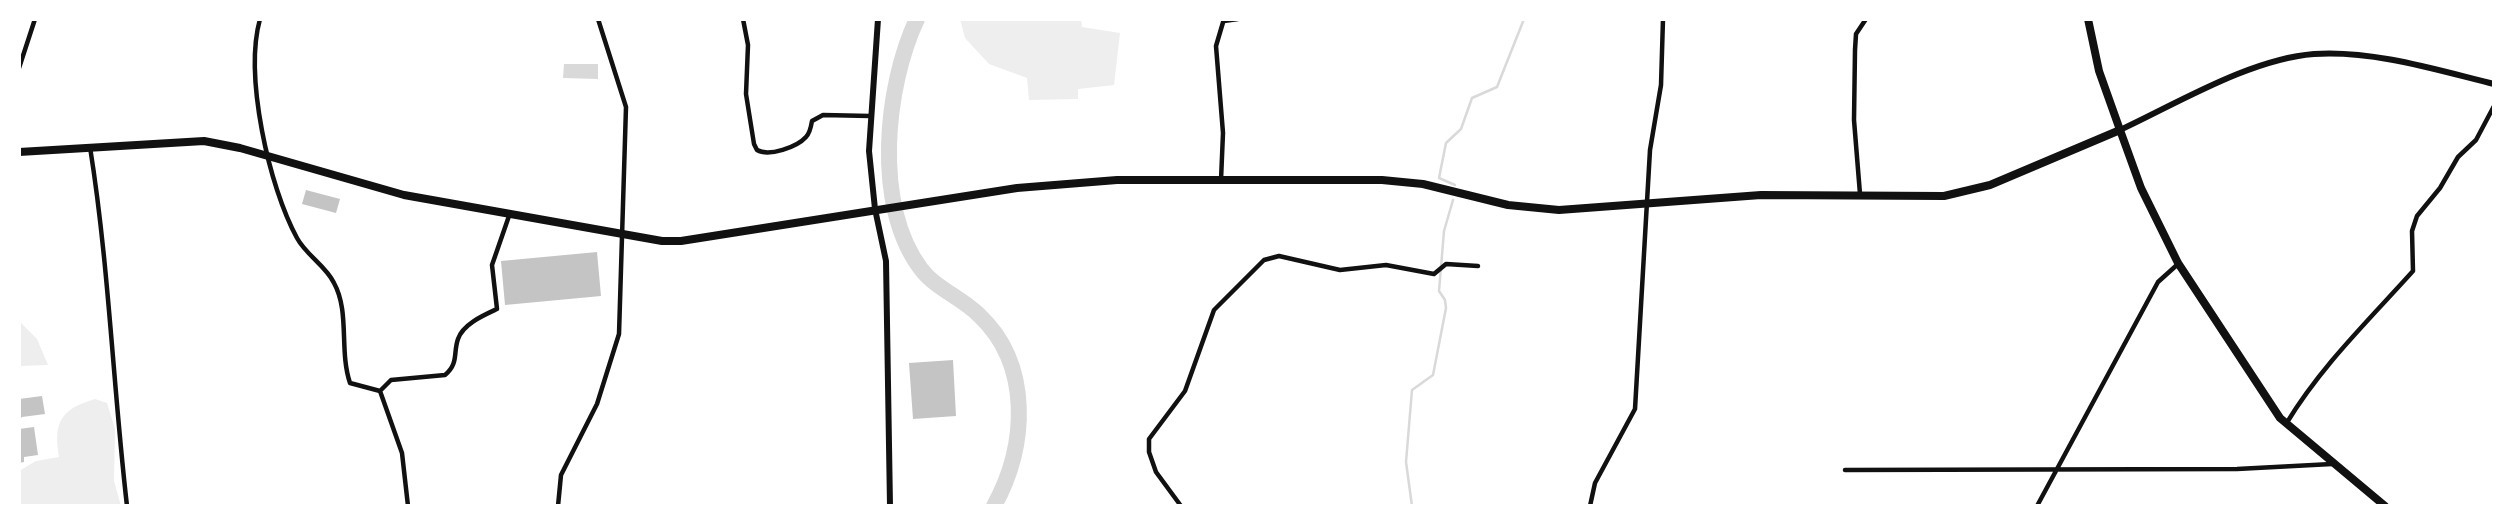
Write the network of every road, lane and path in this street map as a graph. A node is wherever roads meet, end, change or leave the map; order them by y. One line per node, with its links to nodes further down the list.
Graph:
1 (36, 19): 11 (street)
2 (260, 19): 18 (street)
3 (598, 19): 24 (street)
4 (743, 19): 14 (street)
5 (878, 19): 14 (street)
6 (1238, 19): 10 (street)
7 (1663, 19): 21 (street)
8 (1866, 19): 20 (street)
9 (2088, 19): 15 (main road)
10 (1224, 20): 19 (street)
11 (19, 68)
12 (2494, 84): 15 (street)
13 (2494, 106): 28 (street)
14 (870, 116): 22 (street)
15 (2120, 130): 20 (main road); 25 (main road)
16 (90, 146): 17 (main road); 18 (main road); 32 (street)
17 (19, 152)
18 (266, 156): 23 (main road); 27 (street)
19 (1221, 180): 21 (main road); 22 (main road)
20 (1860, 194): 21 (main road)
21 (1646, 203): 37 (street)
22 (875, 209): 24 (main road); 35 (street)
23 (509, 216): 24 (main road); 27 (street)
24 (624, 236): 34 (street)
25 (2178, 263): 28 (main road); 30 (street)
26 (1478, 267): 36 (street)
27 (380, 391): 33 (street)
28 (2286, 424): 29 (main road)
29 (2333, 463): 30 (street); 39 (main road)
30 (2057, 468): 31 (street); 38 (street)
31 (1845, 470)
32 (127, 506)
33 (408, 506)
34 (558, 506)
35 (890, 506)
36 (1181, 506)
37 (1590, 506)
38 (2037, 506)
39 (2385, 506)

